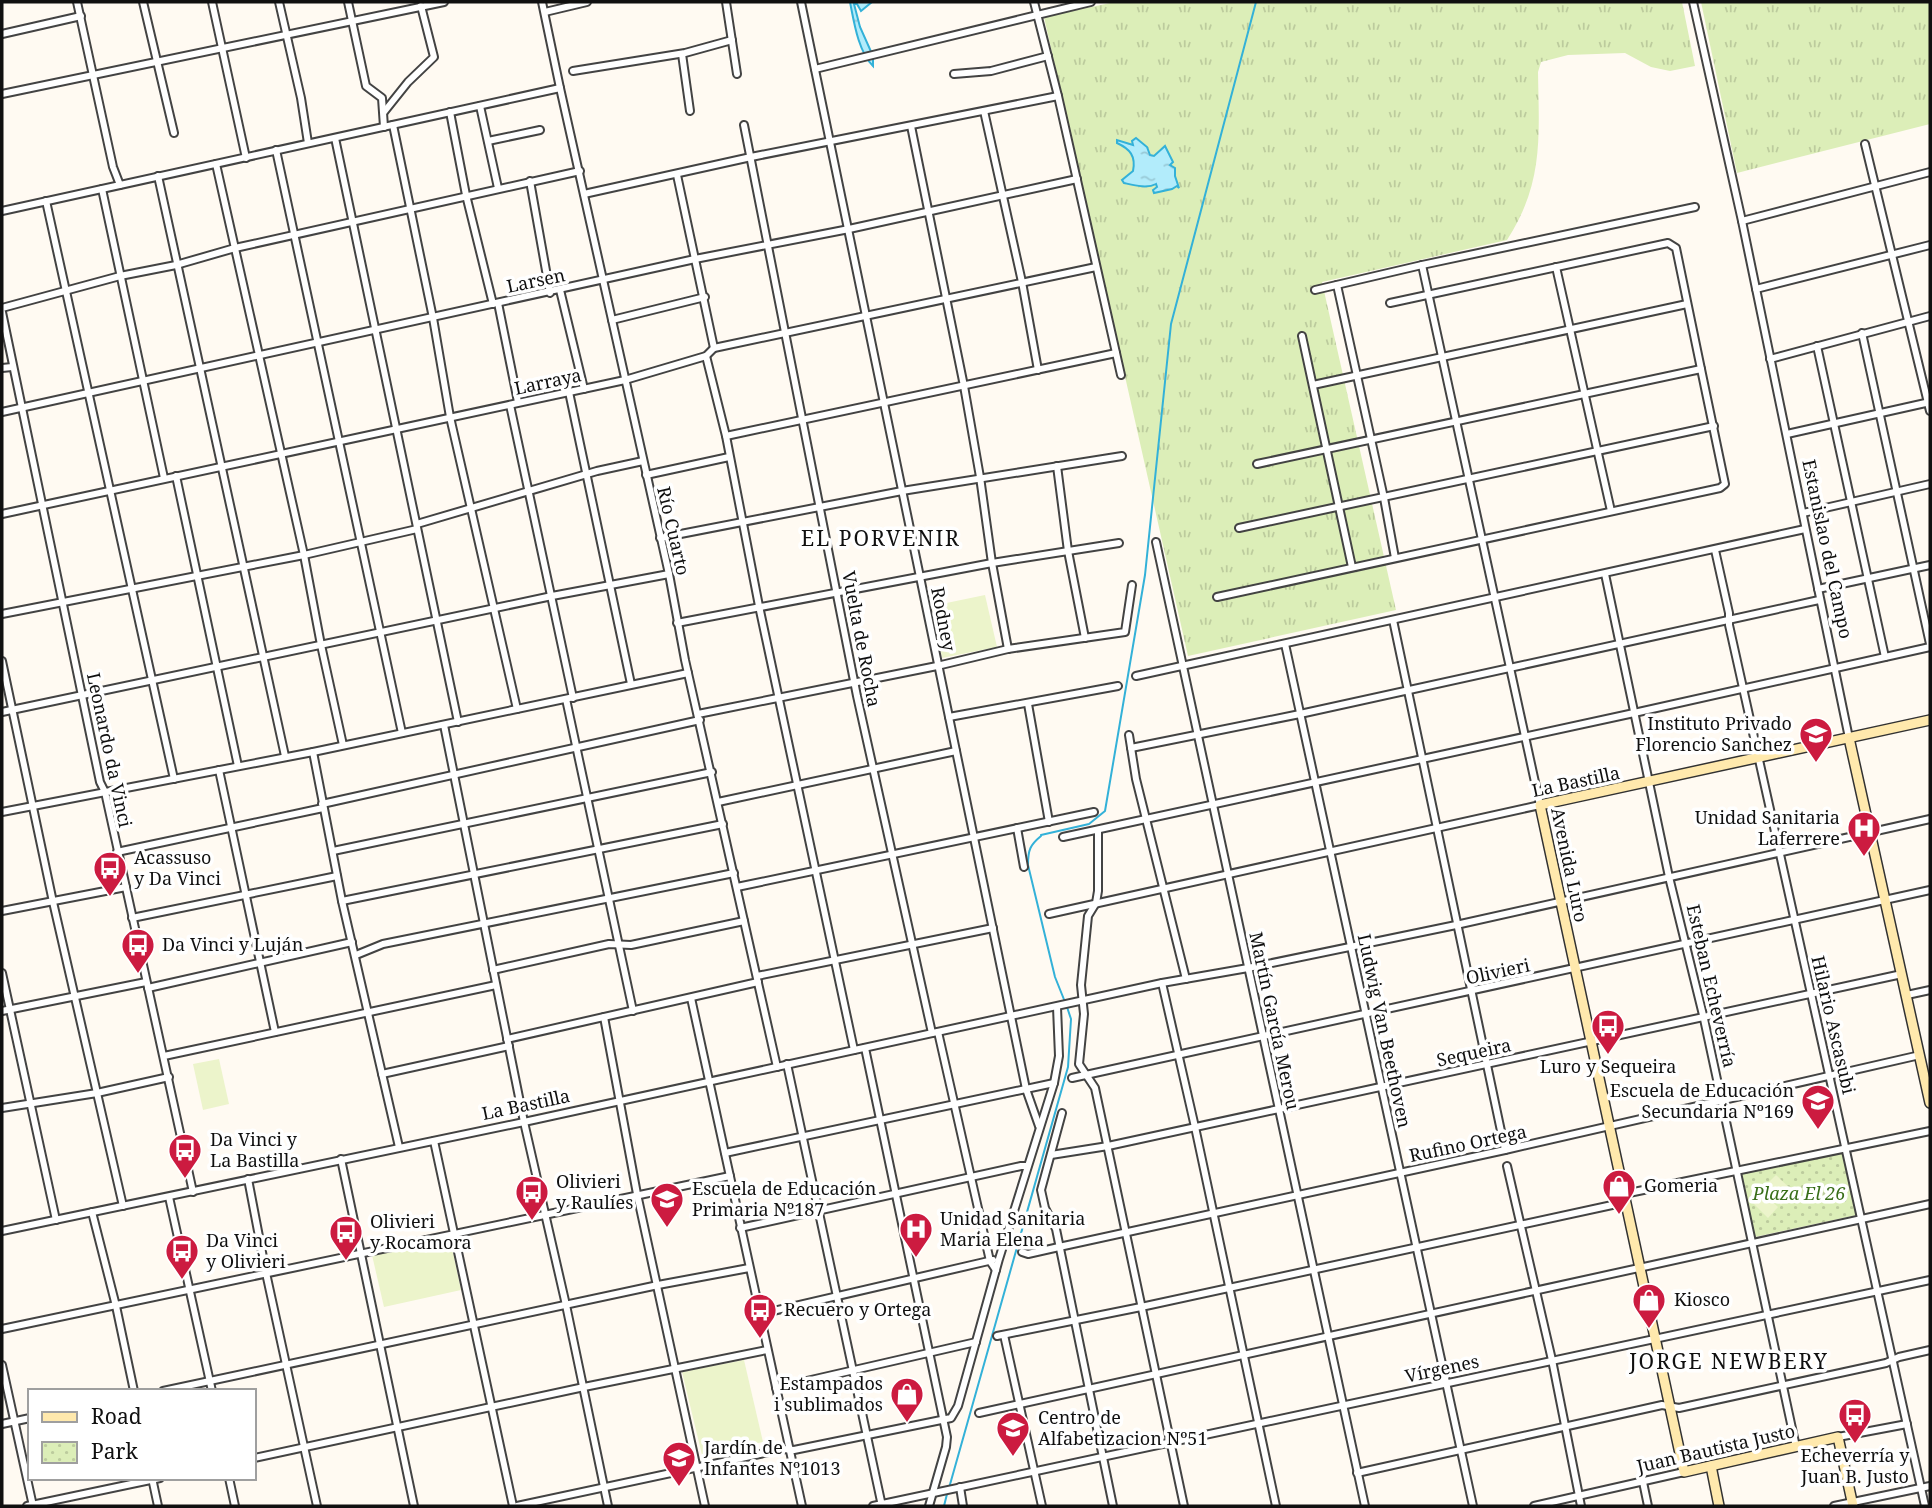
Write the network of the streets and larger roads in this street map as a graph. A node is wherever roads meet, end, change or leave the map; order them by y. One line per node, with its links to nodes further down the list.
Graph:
1 (77, 2): 17 (street)
2 (143, 2): 25 (street)
3 (212, 2): 22 (street)
4 (279, 2): 20 (street)
5 (348, 2): 18 (street)
6 (444, 2): 14 (street)
7 (542, 2): 15 (street, Río Cuarto)
8 (587, 2): 15 (street)
9 (726, 2): 21 (street)
10 (801, 2): 26 (street, Rodney)
11 (1034, 2): 16 (street)
12 (1091, 2): 16 (street)
13 (1693, 2): 73 (street, Estanislao del Campo)
14 (421, 6): 18 (street); 38 (street)
15 (545, 12): 31 (street, Río Cuarto)
16 (1037, 15): 24 (street); 26 (street)
17 (80, 16): 19 (street); 30 (street)
18 (352, 20): 20 (street); 38 (street)
19 (2, 34)
20 (287, 35): 22 (street); 47 (street)
21 (732, 40): 23 (street); 29 (street)
22 (221, 48): 25 (street); 52 (street)
23 (682, 54): 27 (street); 35 (street)
24 (1048, 56): 28 (street); 33 (street)
25 (157, 62): 30 (street); 44 (street)
26 (815, 69): 48 (street, Rodney)
27 (573, 71)
28 (954, 74)
29 (737, 75)
30 (94, 77): 32 (street); 60 (street)
31 (560, 88): 34 (street); 54 (street, Río Cuarto)
32 (2, 94)
33 (1058, 96): 36 (street); 58 (street)
34 (480, 106): 37 (street); 46 (street)
35 (690, 111)
36 (984, 111): 41 (street); 66 (street)
37 (450, 112): 39 (street); 65 (street)
38 (383, 113): 42 (street)
39 (393, 125): 42 (street); 69 (street)
40 (744, 125): 51 (street, Vuelta de Rocha)
41 (911, 126): 48 (street); 71 (street)
42 (384, 127): 45 (street)
43 (540, 130): 46 (street)
44 (174, 133)
45 (335, 138): 47 (street); 72 (street)
46 (488, 141): 62 (street)
47 (308, 143): 50 (street)
48 (830, 143): 51 (street); 74 (street, Rodney)
49 (1865, 144): 61 (street)
50 (276, 150): 52 (street); 75 (street)
51 (751, 157): 56 (street); 76 (street, Vuelta de Rocha)
52 (246, 158): 53 (street)
53 (216, 163): 57 (street); 78 (street)
54 (580, 171): 59 (street); 64 (street, Río Cuarto)
55 (1930, 172): 61 (street)
56 (677, 175): 64 (street); 80 (street)
57 (158, 176): 60 (street); 81 (street)
58 (1077, 179): 66 (street, Larsen); 83 (street)
59 (530, 181): 62 (street); 93 (street)
60 (120, 185): 63 (street)
61 (1875, 186): 73 (street); 79 (street)
62 (498, 188): 65 (street)
63 (102, 189): 67 (street); 85 (street)
64 (584, 194): 86 (street, Río Cuarto)
65 (466, 195): 69 (street); 98 (street)
66 (1001, 195): 71 (street, Larsen); 87 (street)
67 (46, 201): 70 (street); 90 (street)
68 (1695, 207): 82 (street)
69 (410, 208): 72 (street); 103 (street)
70 (2, 211)
71 (929, 212): 74 (street, Larsen); 96 (street)
72 (354, 221): 75 (street); 107 (street)
73 (1742, 221): 89 (street, Estanislao del Campo)
74 (849, 229): 76 (street, Larsen); 101 (street, Rodney)
75 (294, 236): 78 (street); 111 (street)
76 (768, 244): 80 (street, Larsen); 108 (street, Vuelta de Rocha)
77 (1930, 245): 79 (street)
78 (235, 248): 81 (street); 115 (street)
79 (1892, 255): 89 (street); 105 (street)
80 (695, 259): 86 (street, Larsen); 95 (street)
81 (176, 265): 85 (street); 120 (street)
82 (1422, 265): 88 (street); 94 (street, Avenida Luro)
83 (1096, 267): 87 (street, Larraya); 114 (street)
84 (1556, 267): 94 (street); 99 (street); 106 (street)
85 (120, 276): 90 (street); 126 (street)
86 (603, 281): 91 (street, Larsen); 104 (street, Río Cuarto)
87 (1022, 282): 96 (street, Larraya); 123 (street)
88 (1337, 285): 92 (street); 125 (street)
89 (1756, 289): 118 (street, Estanislao del Campo)
90 (66, 290): 100 (street); 132 (street)
91 (560, 290): 93 (street, Larsen); 130 (street)
92 (1315, 290)
93 (550, 293): 98 (street, Larsen)
94 (1429, 294): 97 (street); 117 (street, Avenida Luro)
95 (705, 298): 104 (street); 113 (street)
96 (945, 300): 101 (street, Larraya); 129 (street)
97 (1390, 303)
98 (495, 304): 103 (street, Larsen); 136 (street)
99 (1688, 304): 106 (street); 122 (street)
100 (2, 310): 119 (street, Leonardo da Vinci)
101 (867, 315): 108 (street, Larraya); 135 (street, Rodney)
102 (1930, 316): 105 (street)
103 (433, 318): 107 (street, Larsen); 141 (street)
104 (612, 320): 127 (street, Río Cuarto)
105 (1910, 322): 109 (street); 134 (street)
106 (1570, 328): 117 (street); 133 (street)
107 (374, 330): 111 (street, Larsen); 146 (street)
108 (784, 333): 113 (street, Larraya); 142 (street, Vuelta de Rocha)
109 (1862, 333): 112 (street); 140 (street)
110 (1302, 336): 128 (street)
111 (316, 342): 115 (street, Larsen); 150 (street)
112 (1817, 346): 118 (street); 144 (street)
113 (715, 348): 116 (street, Larraya)
114 (1116, 353): 123 (street); 124 (street)
115 (258, 354): 120 (street, Larsen); 153 (street)
116 (706, 356): 127 (street, Larraya); 148 (street)
117 (1443, 356): 125 (street); 143 (street, Avenida Luro)
118 (1770, 359): 147 (street, Estanislao del Campo)
119 (12, 366): 121 (street); 137 (street, Leonardo da Vinci)
120 (200, 367): 126 (street, Larsen); 158 (street)
121 (2, 368)
122 (1701, 369): 133 (street); 145 (street)
123 (1038, 370): 129 (street)
124 (1121, 375)
125 (1357, 375): 128 (street); 149 (street)
126 (143, 380): 132 (street, Larsen); 164 (street)
127 (625, 380): 130 (street, Larraya); 156 (street, Río Cuarto)
128 (1313, 385): 151 (street)
129 (964, 386): 135 (street); 163 (street)
130 (584, 389): 131 (street, Larraya)
131 (569, 392): 136 (street, Larraya); 162 (street)
132 (88, 393): 137 (street, Larsen); 168 (street)
133 (1584, 393): 143 (street); 152 (street)
134 (1929, 402): 138 (street); 140 (street)
135 (884, 403): 142 (street); 167 (street, Rodney)
136 (514, 404): 141 (street, Larraya); 169 (street)
137 (22, 407): 139 (street, Larsen); 173 (street, Leonardo da Vinci)
138 (1930, 411)
139 (2, 412)
140 (1879, 414): 144 (street); 170 (street)
141 (450, 417): 146 (street, Larraya); 175 (street)
142 (802, 419): 148 (street); 174 (street, Vuelta de Rocha)
143 (1457, 420): 149 (street); 165 (street, Avenida Luro)
144 (1835, 424): 147 (street); 172 (street)
145 (1714, 426): 152 (street); 177 (street)
146 (395, 429): 150 (street, Larraya); 181 (street)
147 (1787, 434): 178 (street, Estanislao del Campo)
148 (726, 436): 155 (street)
149 (1371, 439): 151 (street); 171 (street)
150 (338, 442): 153 (street, Larraya); 187 (street)
151 (1326, 449): 157 (street); 176 (street)
152 (1598, 452): 165 (street); 177 (street)
153 (280, 454): 158 (street, Larraya); 191 (street)
154 (1122, 456): 159 (street)
155 (729, 457): 160 (street); 180 (street)
156 (643, 461): 160 (street, Río Cuarto); 162 (street)
157 (1257, 464)
158 (223, 466): 161 (street, Larraya); 195 (street)
159 (1057, 466): 163 (street); 190 (street)
160 (646, 475): 184 (street, Río Cuarto)
161 (176, 476): 164 (street, Larraya); 200 (street)
162 (586, 476): 169 (street); 203 (street)
163 (980, 477): 167 (street); 193 (street)
164 (163, 478): 168 (street, Larraya)
165 (1470, 479): 171 (street); 185 (street, Avenida Luro)
166 (1930, 484): 170 (street)
167 (902, 491): 174 (street); 201 (street, Rodney)
168 (110, 492): 173 (street, Larraya); 205 (street)
169 (528, 492): 175 (street); 208 (street)
170 (1897, 492): 172 (street); 197 (street)
171 (1384, 498): 176 (street); 192 (street)
172 (1851, 501): 178 (street); 202 (street)
173 (43, 505): 179 (street, Larraya); 212 (street, Leonardo da Vinci)
174 (820, 505): 180 (street); 207 (street, Vuelta de Rocha)
175 (472, 507): 181 (street); 214 (street)
176 (1340, 507): 182 (street); 196 (street)
177 (1611, 511): 185 (street)
178 (1803, 513): 183 (street, Estanislao del Campo)
179 (2, 514)
180 (742, 523): 184 (street); 213 (street)
181 (417, 527): 187 (street); 218 (street)
182 (1239, 528)
183 (1805, 529): 189 (street); 206 (street, Estanislao del Campo)
184 (660, 538): 199 (street, Río Cuarto)
185 (1482, 538): 192 (street); 210 (street, Avenida Luro)
186 (1156, 542): 231 (street, Martín García Merou)
187 (361, 543): 191 (street); 220 (street)
188 (1119, 543): 190 (street)
189 (1715, 550): 198 (street); 216 (street, Hilario Ascasubi)
190 (1068, 551): 193 (street); 221 (street)
191 (304, 555): 195 (street); 224 (street)
192 (1395, 558): 196 (street)
193 (992, 563): 201 (street); 226 (street)
194 (1930, 565): 197 (street)
195 (244, 567): 200 (street); 227 (street)
196 (1352, 567): 209 (street)
197 (1914, 569): 202 (street); 225 (street)
198 (1605, 573): 210 (street); 222 (street, Esteban Echeverría)
199 (669, 574): 203 (street); 219 (street, Río Cuarto)
200 (198, 575): 205 (street); 233 (street)
201 (920, 576): 207 (street); 230 (street, Rodney)
202 (1868, 579): 206 (street); 228 (street)
203 (610, 585): 208 (street); 239 (street)
204 (1132, 585): 221 (street)
205 (131, 588): 212 (street); 237 (street)
206 (1818, 589): 211 (street, Estanislao del Campo)
207 (836, 592): 213 (street); 238 (street, Vuelta de Rocha)
208 (552, 597): 214 (street); 245 (street)
209 (1217, 597)
210 (1495, 598): 217 (street); 232 (street, Avenida Luro)
211 (1819, 600): 216 (street); 234 (street, Estanislao del Campo)
212 (63, 601): 215 (street); 243 (street, Leonardo da Vinci)
213 (759, 606): 219 (street); 244 (street)
214 (495, 609): 218 (street); 247 (street)
215 (2, 614)
216 (1729, 618): 222 (street); 241 (street, Hilario Ascasubi)
217 (1393, 620): 223 (street); 242 (street)
218 (436, 621): 220 (street); 255 (street)
219 (677, 622): 235 (street, Río Cuarto)
220 (380, 632): 224 (street); 257 (street)
221 (1085, 638): 226 (street)
222 (1619, 643): 232 (street); 250 (street, Esteban Echeverría)
223 (1285, 644): 231 (street); 251 (street, Ludwig Van Beethoven)
224 (321, 645): 227 (street); 262 (street)
225 (1930, 645): 228 (street)
226 (1008, 649): 230 (street)
227 (265, 657): 233 (street); 267 (street)
228 (1885, 657): 234 (street)
229 (2, 661): 248 (street)
230 (937, 666): 238 (street); 253 (street, Rodney)
231 (1182, 666): 236 (street); 259 (street, Martín García Merou)
232 (1510, 667): 242 (street); 260 (street, Avenida Luro)
233 (218, 668): 237 (street); 270 (street)
234 (1835, 669): 241 (street); 261 (street, Estanislao del Campo)
235 (688, 673): 239 (street); 252 (street, Río Cuarto)
236 (1136, 676)
237 (153, 681): 243 (street); 275 (street)
238 (855, 682): 244 (street); 271 (street, Vuelta de Rocha)
239 (631, 684): 245 (street)
240 (1118, 686): 246 (street)
241 (1744, 689): 250 (street); 268 (street, Hilario Ascasubi)
242 (1408, 690): 251 (street); 269 (street)
243 (82, 695): 248 (street); 279 (street, Leonardo da Vinci)
244 (779, 697): 252 (street); 278 (street)
245 (570, 699): 247 (street); 263 (street)
246 (1028, 704): 253 (street); 290 (street)
247 (517, 709): 255 (street)
248 (12, 710): 249 (street); 284 (street)
249 (2, 712)
250 (1634, 713): 260 (street); 277 (street, Esteban Echeverría)
251 (1300, 714): 259 (street); 276 (street, Ludwig Van Beethoven)
252 (699, 717): 263 (street); 273 (street, Río Cuarto)
253 (949, 717): 265 (street, Rodney)
254 (1930, 720): 261 (street, La Bastilla)
255 (458, 722): 256 (street)
256 (444, 725): 257 (street); 274 (street)
257 (402, 733): 262 (street)
258 (1129, 734): 264 (street)
259 (1197, 736): 264 (street); 282 (street, Martín García Merou)
260 (1526, 736): 269 (street); 283 (street, Avenida Luro)
261 (1849, 738): 268 (street, La Bastilla); 297 (street, Estanislao del Campo)
262 (343, 745): 266 (street)
263 (576, 748): 274 (street); 280 (street)
264 (1131, 748): 288 (street)
265 (956, 751): 271 (street); 299 (street, Rodney)
266 (313, 752): 267 (street); 285 (street)
267 (285, 756): 270 (street)
268 (1759, 758): 277 (street, La Bastilla); 304 (street, Hilario Ascasubi)
269 (1422, 759): 276 (street); 295 (street)
270 (238, 766): 272 (street)
271 (873, 769): 278 (street); 305 (street, Vuelta de Rocha)
272 (219, 770): 275 (street); 293 (street)
273 (712, 772): 280 (street); 281 (street, Río Cuarto)
274 (454, 775): 285 (street); 291 (street)
275 (174, 779): 279 (street)
276 (1316, 782): 282 (street); 302 (street, Ludwig Van Beethoven)
277 (1650, 782): 283 (street, La Bastilla); 312 (street, Esteban Echeverría)
278 (799, 785): 281 (street); 307 (street)
279 (105, 792): 284 (street); 303 (street, Leonardo da Vinci)
280 (586, 797): 291 (street); 300 (street)
281 (718, 802): 292 (street, Río Cuarto)
282 (1213, 804): 288 (street); 309 (street, Martín García Merou)
283 (1540, 805): 295 (street, La Bastilla); 321 (street, Avenida Luro)
284 (34, 806): 287 (street); 322 (street)
285 (323, 806): 293 (street); 301 (street)
286 (1094, 812): 290 (street)
287 (2, 813)
288 (1146, 818): 296 (street); 315 (street)
289 (1930, 819): 297 (street)
290 (1049, 822): 294 (street)
291 (465, 824): 301 (street); 311 (street)
292 (723, 824): 300 (street); 308 (street, Río Cuarto)
293 (232, 827): 303 (street); 317 (street)
294 (1017, 828): 299 (street); 306 (street)
295 (1436, 828): 302 (street, La Bastilla); 330 (street)
296 (1098, 830): 298 (street); 323 (street)
297 (1871, 833): 304 (street); 319 (street, Estanislao del Campo)
298 (1063, 836)
299 (974, 837): 305 (street); 331 (street, Rodney)
300 (597, 848): 311 (street); 318 (street)
301 (333, 851): 310 (street)
302 (1331, 851): 309 (street, La Bastilla); 336 (street, Ludwig Van Beethoven)
303 (117, 852): 313 (street, Leonardo da Vinci)
304 (1781, 853): 312 (street); 327 (street, Hilario Ascasubi)
305 (893, 856): 307 (street); 333 (street, Vuelta de Rocha)
306 (1024, 867)
307 (817, 871): 314 (street); 338 (street)
308 (734, 873): 314 (street, Río Cuarto); 318 (street)
309 (1228, 874): 315 (street, La Bastilla); 340 (street, Martín García Merou)
310 (337, 876): 317 (street); 320 (street)
311 (475, 876): 320 (street); 329 (street)
312 (1670, 877): 321 (street); 335 (street, Esteban Echeverría)
313 (126, 887): 322 (street); 326 (street, Leonardo da Vinci)
314 (737, 887): 328 (street, Río Cuarto)
315 (1165, 887): 323 (street, La Bastilla); 346 (street)
316 (1930, 890): 319 (street, Olivieri)
317 (245, 896): 326 (street); 339 (street)
318 (609, 898): 329 (street); 334 (street)
319 (1886, 900): 327 (street, Olivieri); 344 (street, Estanislao del Campo)
320 (342, 901): 332 (street)
321 (1560, 901): 330 (street); 341 (street, Avenida Luro)
322 (52, 902): 324 (street); 354 (street)
323 (1096, 903): 325 (street, La Bastilla); 356 (street)
324 (2, 911)
325 (1049, 914)
326 (132, 918): 348 (street, Leonardo da Vinci)
327 (1796, 920): 335 (street, Olivieri); 352 (street, Hilario Ascasubi)
328 (744, 921): 334 (street); 345 (street, Río Cuarto)
329 (484, 923): 337 (street); 342 (street)
330 (1456, 925): 336 (street); 351 (street)
331 (993, 928): 333 (street); 363 (street, Rodney)
332 (352, 942): 337 (street); 339 (street)
333 (913, 944): 338 (street); 366 (street, Vuelta de Rocha)
334 (619, 945): 342 (street); 360 (street)
335 (1686, 945): 341 (street, Olivieri); 364 (street, Esteban Echeverría)
336 (1351, 947): 340 (street); 361 (street, Ludwig Van Beethoven)
337 (356, 955): 359 (street)
338 (835, 961): 345 (street); 371 (street)
339 (259, 964): 348 (street); 365 (street)
340 (1248, 968): 346 (street); 367 (street, Martín García Merou)
341 (1575, 969): 351 (street, Olivieri); 369 (street, Avenida Luro)
342 (493, 970): 349 (street)
343 (2, 973): 358 (street)
344 (1902, 974): 352 (street, Sequeira); 353 (street, Estanislao del Campo)
345 (758, 979): 355 (street); 377 (street, Río Cuarto)
346 (1186, 979): 347 (street)
347 (1162, 983): 356 (street); 374 (street)
348 (147, 985): 354 (street); 373 (street, Leonardo da Vinci)
349 (496, 985): 359 (street); 368 (street)
350 (1930, 990): 353 (street)
351 (1471, 992): 361 (street, Olivieri); 376 (street)
352 (1812, 994): 364 (street, Sequeira); 379 (street, Hilario Ascasubi)
353 (1907, 995): 372 (street, Estanislao del Campo)
354 (75, 996): 358 (street); 388 (street)
355 (691, 998): 360 (street); 383 (street)
356 (1083, 1000): 357 (street, La Bastilla); 380 (street)
357 (1057, 1007): 363 (street, La Bastilla); 384 (street)
358 (6, 1010): 391 (street)
359 (369, 1011): 365 (street); 378 (street)
360 (633, 1011): 362 (street)
361 (1366, 1014): 367 (street, Olivieri); 385 (street, Ludwig Van Beethoven)
362 (604, 1017): 368 (street); 390 (street)
363 (1011, 1017): 366 (street, La Bastilla); 386 (street, Rodney)
364 (1704, 1019): 369 (street, Sequeira); 389 (street, Esteban Echeverría)
365 (275, 1032): 373 (street)
366 (935, 1033): 370 (street, La Bastilla); 392 (street, Vuelta de Rocha)
367 (1263, 1037): 374 (street, Olivieri); 395 (street, Martín García Merou)
368 (508, 1042): 378 (street); 398 (street)
369 (1591, 1043): 376 (street, Sequeira); 400 (street, Avenida Luro)
370 (865, 1048): 371 (street, La Bastilla); 397 (street)
371 (854, 1050): 375 (street, La Bastilla)
372 (1920, 1055): 379 (street, Rufino Ortega); 387 (street, Estanislao del Campo)
373 (164, 1056): 381 (street, Leonardo da Vinci)
374 (1178, 1056): 380 (street, Olivieri); 401 (street)
375 (787, 1065): 377 (street, La Bastilla); 403 (street)
376 (1486, 1065): 385 (street, Sequeira); 408 (street)
377 (777, 1067): 383 (street, La Bastilla)
378 (382, 1074): 406 (street)
379 (1830, 1075): 389 (street, Rufino Ortega); 407 (street, Hilario Ascasubi)
380 (1087, 1076): 382 (street, Olivieri); 405 (street)
381 (169, 1077): 388 (street); 419 (street, Leonardo da Vinci)
382 (1072, 1078)
383 (710, 1082): 390 (street, La Bastilla); 409 (street)
384 (1054, 1083): 386 (street); 399 (street)
385 (1381, 1088): 395 (street, Sequeira); 415 (street, Ludwig Van Beethoven)
386 (1026, 1089): 392 (street); 399 (street, Rodney)
387 (1929, 1089): 393 (street, Estanislao del Campo)
388 (97, 1093): 391 (street); 426 (street)
389 (1721, 1099): 400 (street, Rufino Ortega); 414 (street, Esteban Echeverría)
390 (618, 1101): 398 (street, La Bastilla); 421 (street)
391 (29, 1102): 394 (street); 432 (street)
392 (956, 1103): 397 (street); 417 (street, Vuelta de Rocha)
393 (1930, 1103)
394 (2, 1108)
395 (1278, 1109): 401 (street, Sequeira); 422 (street, Martín García Merou)
396 (1062, 1113): 410 (street)
397 (880, 1120): 403 (street); 420 (street)
398 (524, 1122): 404 (street, La Bastilla); 430 (street)
399 (1038, 1126): 412 (street)
400 (1609, 1126): 408 (street, Rufino Ortega); 424 (street, Avenida Luro)
401 (1195, 1127): 405 (street, Sequeira); 429 (street)
402 (1930, 1130): 407 (street)
403 (802, 1135): 409 (street); 427 (street)
404 (433, 1141): 406 (street, La Bastilla); 437 (street)
405 (1108, 1146): 410 (street, Sequeira); 436 (street)
406 (399, 1147): 411 (street, La Bastilla)
407 (1847, 1148): 414 (street); 431 (street, Hilario Ascasubi)
408 (1505, 1150): 415 (street, Rufino Ortega)
409 (725, 1153): 416 (street)
410 (1051, 1155): 439 (street)
411 (341, 1159): 418 (street, La Bastilla); 441 (street)
412 (1027, 1166): 417 (street); 443 (street)
413 (1507, 1166): 433 (street)
414 (1737, 1171): 424 (street); 438 (street, Esteban Echeverría)
415 (1400, 1173): 422 (street, Rufino Ortega); 440 (street, Ludwig Van Beethoven)
416 (730, 1176): 421 (street); 434 (street)
417 (971, 1176): 420 (street); 444 (street, Vuelta de Rocha)
418 (248, 1179): 419 (street, La Bastilla); 449 (street)
419 (193, 1192): 423 (street, La Bastilla)
420 (896, 1193): 427 (street); 450 (street)
421 (637, 1194): 430 (street); 452 (street)
422 (1297, 1196): 429 (street, Rufino Ortega); 448 (street, Martín García Merou)
423 (169, 1197): 426 (street, La Bastilla); 454 (street)
424 (1625, 1198): 433 (street); 446 (street, Avenida Luro)
425 (1930, 1204): 431 (street)
426 (123, 1206): 428 (street, La Bastilla)
427 (819, 1210): 434 (street); 457 (street)
428 (92, 1212): 432 (street, La Bastilla); 459 (street)
429 (1213, 1214): 436 (street, Rufino Ortega); 453 (street)
430 (544, 1215): 437 (street); 458 (street)
431 (1862, 1219): 438 (street); 455 (street, Hilario Ascasubi)
432 (56, 1220): 435 (street, La Bastilla)
433 (1521, 1225): 440 (street); 456 (street)
434 (740, 1228): 445 (street)
435 (2, 1231)
436 (1126, 1232): 439 (street, Rufino Ortega); 460 (street)
437 (453, 1233): 441 (street); 465 (street)
438 (1752, 1243): 446 (street); 463 (street, Esteban Echeverría)
439 (1059, 1247): 442 (street, Rufino Ortega); 464 (street)
440 (1417, 1248): 448 (street); 462 (street, Ludwig Van Beethoven)
441 (360, 1252): 449 (street); 470 (street)
442 (1022, 1252)
443 (999, 1259): 444 (street); 447 (street)
444 (990, 1261): 447 (street, Vuelta de Rocha); 450 (street)
445 (749, 1268): 452 (street); 461 (street)
446 (1641, 1269): 456 (street); 468 (street, Avenida Luro)
447 (996, 1270): 469 (street)
448 (1314, 1270): 453 (street); 467 (street, Martín García Merou)
449 (265, 1273): 454 (street); 478 (street)
450 (914, 1278): 457 (street); 473 (street)
451 (1930, 1280): 455 (street, Vírgenes)
452 (658, 1285): 458 (street); 479 (street)
453 (1229, 1289): 460 (street); 474 (street)
454 (189, 1290): 459 (street); 482 (street)
455 (1877, 1291): 463 (street, Vírgenes); 475 (street, Hilario Ascasubi)
456 (1536, 1292): 462 (street); 476 (street)
457 (837, 1296): 461 (street); 480 (street)
458 (566, 1305): 465 (street); 485 (street)
459 (116, 1306): 466 (street); 487 (street)
460 (1141, 1307): 464 (street); 481 (street)
461 (760, 1314): 471 (street)
462 (1432, 1315): 467 (street); 483 (street, Ludwig Van Beethoven)
463 (1768, 1316): 468 (street, Vírgenes); 484 (street, Esteban Echeverría)
464 (1074, 1321): 490 (street); 491 (street)
465 (473, 1324): 470 (street); 494 (street)
466 (2, 1329)
467 (1328, 1338): 474 (street); 492 (street, Martín García Merou)
468 (1656, 1339): 476 (street, Vírgenes); 493 (street, Avenida Luro)
469 (976, 1342): 473 (street); 497 (street)
470 (380, 1345): 478 (street); 502 (street)
471 (767, 1350): 479 (street); 486 (street)
472 (1930, 1350): 475 (street)
473 (930, 1352): 480 (street); 497 (street)
474 (1242, 1356): 481 (street); 500 (street)
475 (1893, 1359): 484 (street); 501 (street, Hilario Ascasubi)
476 (1552, 1360): 483 (street, Vírgenes); 503 (street)
477 (2, 1365): 498 (street)
478 (287, 1365): 482 (street); 508 (street)
479 (675, 1368): 485 (street); 514 (street)
480 (854, 1369): 486 (street); 504 (street)
481 (1156, 1375): 490 (street); 506 (street)
482 (210, 1381): 488 (street); 489 (street)
483 (1446, 1383): 492 (street, Vírgenes); 510 (street, Ludwig Van Beethoven)
484 (1783, 1385): 493 (street); 507 (street, Esteban Echeverría)
485 (584, 1387): 494 (street); 523 (street)
486 (776, 1388): 509 (street)
487 (134, 1389)
488 (172, 1389)
489 (212, 1389)
490 (1088, 1389): 491 (street); 512 (street)
491 (1020, 1404): 495 (street); 515 (street)
492 (1343, 1405): 500 (street, Vírgenes); 517 (street, Martín García Merou)
493 (1671, 1407): 503 (street); 516 (street, Avenida Luro)
494 (491, 1408): 502 (street); 535 (street)
495 (979, 1413)
496 (28, 1418): 498 (street)
497 (944, 1420): 504 (street); 526 (street)
498 (14, 1422): 499 (street); 530 (street)
499 (2, 1424)
500 (1257, 1424): 506 (street, Vírgenes); 545 (street)
501 (1907, 1424): 505 (street, Juan Bautista Justo); 525 (street, Hilario Ascasubi)
502 (398, 1427): 508 (street); 534 (street)
503 (1566, 1428): 510 (street); 527 (street)
504 (867, 1436): 509 (street); 529 (street)
505 (1838, 1437): 507 (street, Juan Bautista Justo); 528 (street)
506 (1170, 1443): 512 (street, Vírgenes); 544 (street)
507 (1796, 1447): 513 (street, Juan Bautista Justo)
508 (304, 1448): 511 (street); 533 (street)
509 (789, 1450): 514 (street); 538 (street)
510 (1461, 1451): 517 (street); 547 (street, Ludwig Van Beethoven)
511 (256, 1458)
512 (1103, 1458): 515 (street, Vírgenes); 543 (street)
513 (1711, 1466): 516 (street, Juan Bautista Justo); 551 (street)
514 (697, 1468): 523 (street); 537 (street)
515 (1035, 1472): 524 (street, Vírgenes); 542 (street)
516 (1684, 1472): 521 (street, Juan Bautista Justo)
517 (1357, 1473): 546 (street, Martín García Merou)
518 (148, 1480): 530 (street)
519 (152, 1480): 531 (street)
520 (229, 1480): 532 (street)
521 (1643, 1482): 527 (street, Juan Bautista Justo); 550 (street)
522 (1930, 1486): 525 (street)
523 (604, 1487): 535 (street); 536 (street)
524 (960, 1487): 526 (street, Vírgenes); 541 (street)
525 (1921, 1488): 528 (street); 553 (street, Hilario Ascasubi)
526 (933, 1492): 529 (street); 540 (street)
527 (1580, 1496): 548 (street, Juan Bautista Justo); 549 (street)
528 (1853, 1504): 552 (street)
529 (882, 1505): 539 (street)
530 (31, 1506)
531 (158, 1506)
532 (235, 1506)
533 (317, 1506)
534 (414, 1506)
535 (514, 1506)
536 (608, 1506)
537 (705, 1506)
538 (802, 1506)
539 (873, 1506)
540 (929, 1506)
541 (963, 1506)
542 (1042, 1506)
543 (1113, 1506)
544 (1184, 1506)
545 (1276, 1506)
546 (1365, 1506)
547 (1473, 1506)
548 (1534, 1506)
549 (1581, 1506)
550 (1648, 1506)
551 (1719, 1506)
552 (1834, 1506)
553 (1924, 1506)

